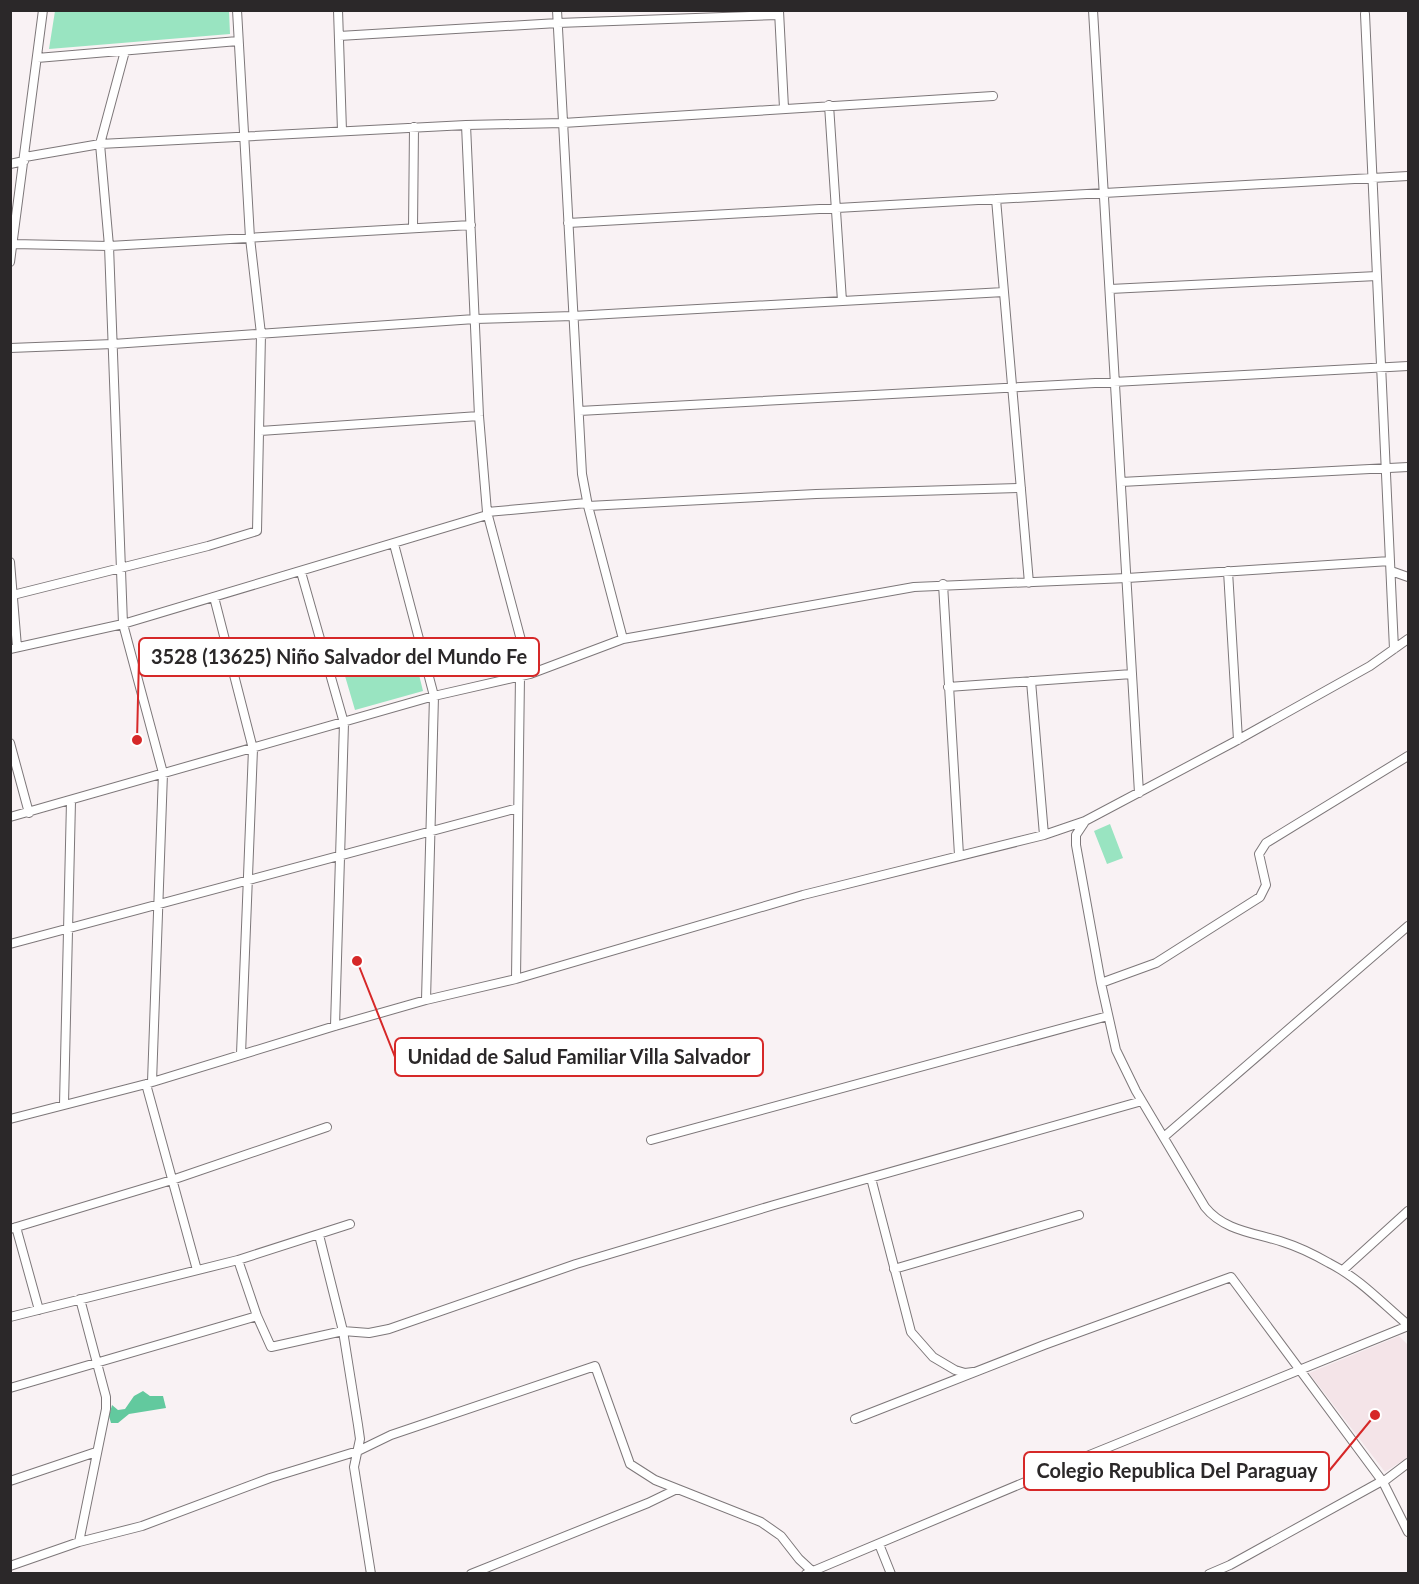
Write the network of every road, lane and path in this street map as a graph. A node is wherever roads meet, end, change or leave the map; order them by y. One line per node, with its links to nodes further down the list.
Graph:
1 (43, 10): 12 (street)
2 (237, 10): 10 (street)
3 (338, 10): 9 (street)
4 (557, 10): 8 (street)
5 (1093, 10): 26 (street)
6 (779, 13): 8 (street); 15 (street)
7 (1365, 14): 25 (street)
8 (558, 23): 9 (street); 16 (street)
9 (339, 36): 19 (street)
10 (238, 41): 11 (street); 20 (street)
11 (125, 51): 12 (street); 21 (street)
12 (37, 58): 22 (street)
13 (993, 96): 14 (street)
14 (829, 105): 15 (street); 28 (street)
15 (784, 108): 16 (street)
16 (563, 123): 17 (street); 29 (street)
17 (466, 125): 18 (street); 30 (street)
18 (414, 128): 19 (street); 31 (street)
19 (342, 131): 20 (street)
20 (245, 136): 21 (street); 32 (street)
21 (100, 144): 22 (street); 34 (street)
22 (25, 159): 23 (street); 33 (street)
23 (10, 164)
24 (1408, 176): 25 (street)
25 (1373, 178): 26 (street); 36 (street)
26 (1104, 193): 27 (street); 37 (street)
27 (996, 199): 28 (street); 38 (street)
28 (836, 208): 29 (street); 39 (street)
29 (568, 223): 40 (street)
30 (471, 225): 31 (street); 41 (street)
31 (413, 228): 32 (street)
32 (250, 238): 34 (street); 42 (street)
33 (13, 244): 34 (street); 35 (street)
34 (109, 246): 43 (street)
35 (10, 262)
36 (1377, 276): 37 (street); 46 (street)
37 (1110, 289): 47 (street)
38 (1004, 292): 39 (street); 48 (street)
39 (842, 301): 40 (street)
40 (573, 316): 41 (street); 49 (street)
41 (475, 319): 42 (street); 50 (street)
42 (261, 334): 43 (street); 51 (street)
43 (113, 344): 44 (street); 61 (street)
44 (10, 348)
45 (1408, 366): 46 (street)
46 (1382, 368): 47 (street); 53 (street)
47 (1115, 382): 48 (street); 54 (street)
48 (1012, 387): 49 (street); 55 (street)
49 (579, 411): 56 (street)
50 (479, 416): 51 (street); 57 (street)
51 (260, 431): 61 (street)
52 (1408, 467): 53 (street)
53 (1386, 468): 54 (street); 60 (street)
54 (1121, 482): 65 (street)
55 (1021, 488): 56 (street); 66 (street)
56 (587, 504): 57 (street); 71 (street)
57 (487, 514): 58 (street); 75 (street)
58 (394, 544): 63 (street); 80 (street)
59 (10, 562): 68 (street)
60 (1390, 566): 62 (street); 64 (street); 74 (street)
61 (122, 567): 68 (street); 70 (street)
62 (1228, 571): 65 (street); 82 (street)
63 (301, 572): 69 (street); 81 (street)
64 (1408, 577)
65 (1127, 578): 66 (street); 76 (street)
66 (1029, 583): 67 (street)
67 (943, 584): 71 (street); 79 (street)
68 (13, 595): 73 (street)
69 (214, 597): 70 (street); 84 (street)
70 (123, 624): 73 (street); 86 (street)
71 (624, 639): 75 (street)
72 (1408, 639): 74 (street)
73 (14, 648)
74 (1394, 649): 82 (street)
75 (530, 674): 77 (street)
76 (1132, 674): 78 (street); 87 (street)
77 (520, 676): 80 (street); 89 (street)
78 (1031, 681): 79 (street); 94 (street)
79 (948, 687): 95 (street)
80 (434, 696): 81 (street); 93 (street)
81 (344, 723): 84 (street); 96 (street)
82 (1238, 740): 87 (street)
83 (10, 743): 90 (street)
84 (253, 749): 86 (street); 97 (street)
85 (1408, 756): 103 (street)
86 (163, 773): 88 (street); 98 (street)
87 (1139, 793): 92 (street)
88 (71, 801): 90 (street); 100 (street)
89 (518, 808): 93 (street); 102 (street)
90 (29, 813): 91 (street)
91 (10, 817)
92 (1085, 821): 94 (street); 103 (street)
93 (431, 831): 96 (street); 104 (street)
94 (1044, 835): 95 (street)
95 (959, 855): 102 (street)
96 (340, 857): 97 (street); 106 (street)
97 (248, 880): 98 (street); 107 (street)
98 (158, 905): 100 (street); 108 (street)
99 (1408, 926): 113 (street)
100 (68, 928): 101 (street); 110 (street)
101 (10, 944)
102 (516, 979): 104 (street)
103 (1101, 983): 105 (street)
104 (426, 1000): 106 (street)
105 (1108, 1016): 109 (street); 114 (street)
106 (335, 1026): 107 (street)
107 (241, 1054): 108 (street)
108 (149, 1083): 110 (street); 116 (street)
109 (1142, 1101): 113 (street); 115 (street)
110 (64, 1104): 111 (street)
111 (10, 1119)
112 (327, 1127): 116 (street)
113 (1165, 1136): 125 (street)
114 (651, 1140)
115 (871, 1178): 123 (street); 131 (street)
116 (172, 1180): 120 (street); 124 (street)
117 (1408, 1211): 125 (street)
118 (1079, 1215): 123 (street)
119 (350, 1224): 121 (street)
120 (13, 1228): 127 (street)
121 (319, 1235): 122 (street); 131 (street)
122 (238, 1260): 124 (street); 128 (street)
123 (894, 1269): 134 (street)
124 (197, 1270): 126 (street)
125 (1343, 1270): 130 (street)
126 (80, 1299): 127 (street); 132 (street)
127 (39, 1310): 129 (street)
128 (257, 1316): 131 (street); 132 (street)
129 (10, 1317)
130 (1408, 1326): 133 (street)
131 (343, 1331): 137 (street)
132 (96, 1362): 135 (street); 138 (street)
133 (1300, 1369): 134 (street); 141 (street); 145 (street)
134 (976, 1372): 136 (street)
135 (10, 1388)
136 (855, 1419)
137 (358, 1450): 142 (street); 144 (street); 148 (street)
138 (96, 1452): 140 (street); 144 (street)
139 (1408, 1464): 141 (street)
140 (10, 1481)
141 (1383, 1482): 143 (street); 151 (street)
142 (677, 1489): 147 (street); 149 (street)
143 (1408, 1533)
144 (79, 1542): 146 (street)
145 (879, 1544): 147 (street); 150 (street)
146 (10, 1566)
147 (809, 1572)
148 (371, 1574)
149 (471, 1574)
150 (891, 1574)
151 (1209, 1574)

